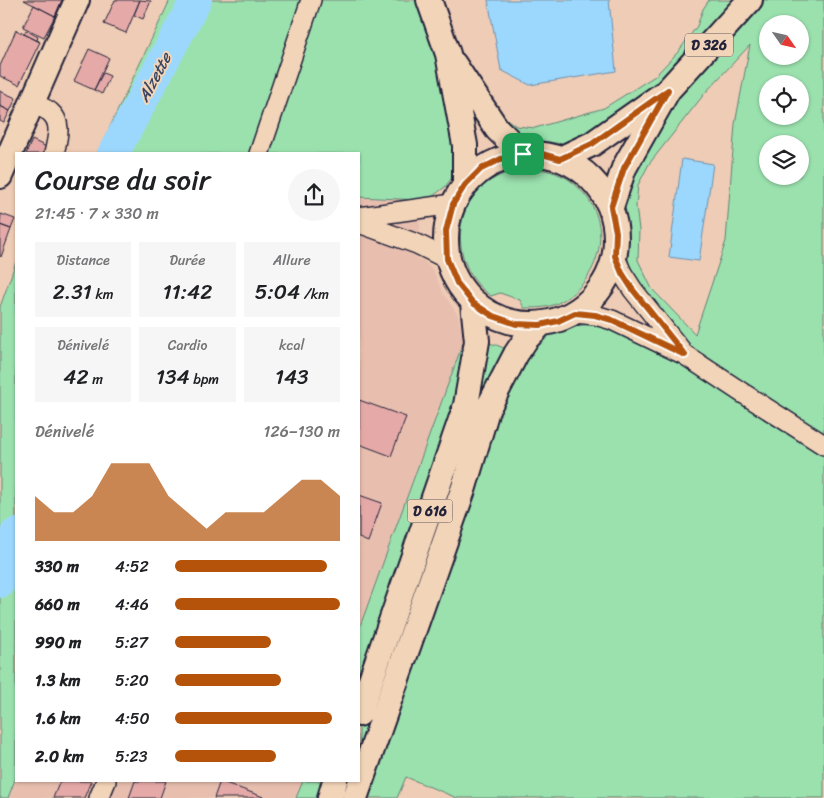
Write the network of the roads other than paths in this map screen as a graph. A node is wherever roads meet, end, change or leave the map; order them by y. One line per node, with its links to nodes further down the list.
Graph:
1 (77, 0): 7 (main road)
2 (310, 0): 9 (street)
3 (430, 0): 5 (main road)
4 (750, 0): 6 (main road, D 326)
5 (448, 54): 10 (main road); 13 (main road)
6 (668, 90): 11 (main road, D 326); 14 (main road, D 326)
7 (32, 104): 8 (street); 12 (main road)
8 (54, 152)
9 (260, 152)
10 (523, 154): 11 (main road); 13 (main road)
11 (560, 159): 14 (main road)
12 (0, 176)
13 (459, 194): 15 (street); 18 (main road)
14 (611, 207): 17 (main road)
15 (360, 216)
16 (360, 223): 18 (street)
17 (615, 256): 20 (main road); 22 (street)
18 (447, 259): 19 (main road)
19 (473, 303): 21 (main road); 24 (main road, D 616)
20 (575, 313): 21 (main road); 22 (street)
21 (540, 325): 29 (main road, D 616)
22 (685, 355): 23 (street)
23 (824, 445)
24 (360, 711)
25 (106, 782): 27 (street)
26 (336, 782): 28 (main road)
27 (99, 798)
28 (330, 798)
29 (355, 798)

